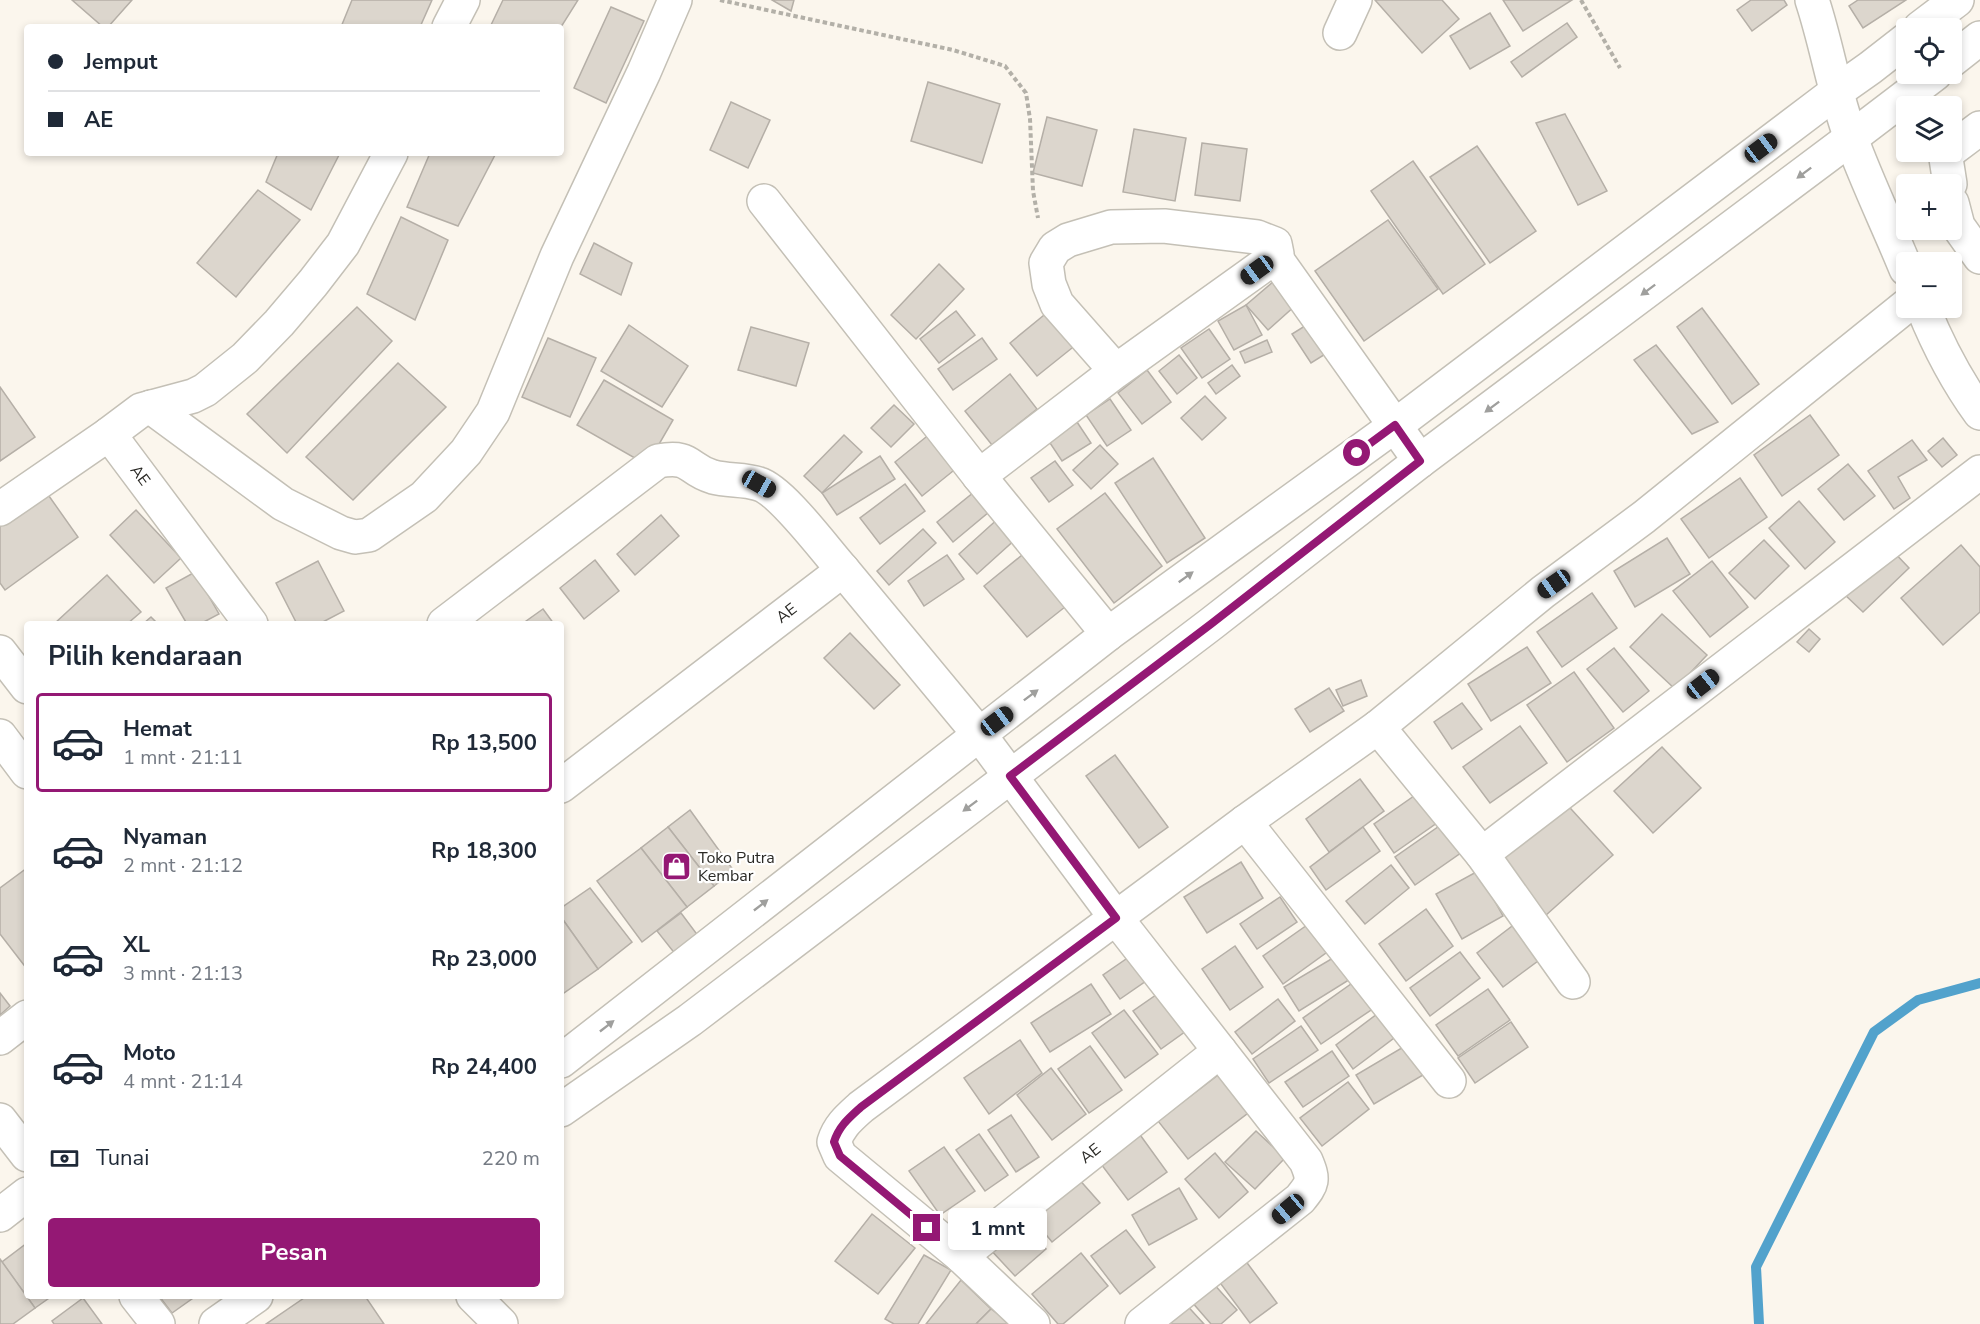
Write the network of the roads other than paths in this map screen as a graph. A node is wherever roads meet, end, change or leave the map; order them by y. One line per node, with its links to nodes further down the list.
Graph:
1 (463, 0): 7 (street)
2 (675, 0): 30 (street)
3 (1355, 0): 8 (street)
4 (1812, 0): 14 (street)
5 (1957, 0): 6 (street)
6 (1933, 18)
7 (451, 24)
8 (1340, 33)
9 (1980, 38): 11 (street)
10 (1896, 47): 12 (street)
11 (1962, 52)
12 (1870, 68): 14 (street); 15 (street)
13 (1927, 84): 16 (street)
14 (1836, 92): 19 (street); 32 (street)
15 (1907, 96)
16 (1918, 96)
17 (1896, 112): 19 (street)
18 (1980, 128): 20 (street)
19 (1851, 138): 24 (street); 34 (street, one-way to 34)
20 (1962, 145)
21 (389, 156): 30 (street)
22 (764, 201): 36 (street)
23 (1962, 232): 26 (street)
24 (1899, 252)
25 (1275, 257): 29 (street); 29 (street); 32 (street)
26 (1980, 257)
27 (1896, 314): 44 (street)
28 (1927, 318): 31 (street)
29 (1116, 371): 36 (street)
30 (151, 407): 33 (street)
31 (1980, 413)
32 (1395, 425): 34 (street); 41 (street, one-way to 32)
33 (109, 434): 37 (street); 39 (street, AE)
34 (1420, 461): 48 (street)
35 (1980, 472): 51 (street)
36 (979, 476): 41 (street)
37 (0, 509)
38 (843, 570): 40 (street); 45 (street); 49 (street, AE)
39 (249, 621)
40 (448, 621)
41 (1108, 634): 45 (street, one-way to 41)
42 (0, 652): 43 (street)
43 (24, 683)
44 (1378, 727): 50 (street); 51 (street)
45 (979, 734): 48 (street); 57 (street, one-way to 45)
46 (0, 736): 47 (street)
47 (24, 768)
48 (1010, 776): 52 (street); 59 (street, one-way to 59)
49 (564, 784)
50 (1245, 822): 52 (street); 58 (street)
51 (1482, 854): 53 (street)
52 (1116, 918): 56 (street); 64 (street)
53 (1573, 982)
54 (24, 1019): 55 (street)
55 (0, 1038)
56 (1220, 1051): 64 (street, AE); 72 (street)
57 (564, 1059)
58 (1449, 1081)
59 (564, 1108)
60 (0, 1120): 61 (street)
61 (24, 1151)
62 (24, 1196): 63 (street)
63 (0, 1215)
64 (961, 1256): 71 (street)
65 (138, 1299): 68 (street)
66 (252, 1299): 69 (street)
67 (476, 1299): 70 (street)
68 (158, 1324)
69 (216, 1324)
70 (501, 1324)
71 (1033, 1324)
72 (1142, 1324)

